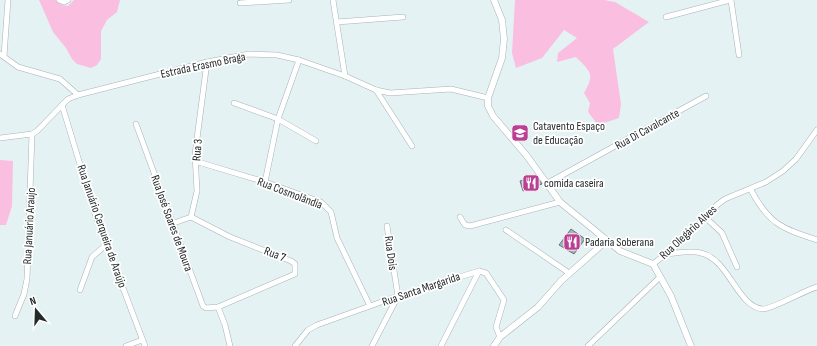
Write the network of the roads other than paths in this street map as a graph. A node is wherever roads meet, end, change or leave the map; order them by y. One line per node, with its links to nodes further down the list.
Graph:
1 (8, 0): 12 (street)
2 (59, 0): 3 (street)
3 (68, 0)
4 (289, 0): 8 (street)
5 (333, 0): 11 (street)
6 (494, 0): 20 (street)
7 (731, 0): 10 (street); 13 (street)
8 (240, 3)
9 (403, 17): 11 (street)
10 (666, 17)
11 (337, 22): 16 (street)
12 (2, 55): 18 (street)
13 (739, 55)
14 (299, 60): 15 (street, Estrada Erasmo Braga); 16 (street, Estrada Erasmo Braga); 23 (street)
15 (207, 62): 18 (street, Estrada Erasmo Braga); 30 (street, Rua 3)
16 (344, 76): 17 (street, Estrada Erasmo Braga)
17 (376, 90): 20 (street, Estrada Erasmo Braga); 29 (street)
18 (78, 95): 22 (street, Estrada Erasmo Braga)
19 (706, 96): 32 (street, Rua Di Cavalcante)
20 (488, 98): 32 (street)
21 (234, 103): 23 (street)
22 (62, 105): 26 (street, Estrada Erasmo Braga); 43 (street, Rua Januário Cerqueira de Araújo)
23 (278, 119): 28 (street); 31 (street)
24 (136, 124): 38 (street, Rua José Soares de Moura)
25 (817, 130): 33 (street, Rua Olegário Alves)
26 (32, 134): 27 (street); 55 (street, Rua Januário Araujo)
27 (0, 138)
28 (316, 141)
29 (412, 146)
30 (195, 161): 31 (street, Rua Cosmolândia); 36 (street, Rua 3)
31 (265, 182): 53 (street, Rua Cosmolândia)
32 (546, 184): 34 (street)
33 (751, 190): 35 (street, Rua Olegário Alves); 41 (street)
34 (560, 202): 37 (street); 42 (street)
35 (704, 216): 44 (street, Rua Olegário Alves); 46 (street)
36 (191, 217): 38 (street); 54 (street, Rua 7)
37 (460, 217)
38 (171, 224): 54 (street, Rua José Soares de Moura)
39 (387, 226): 52 (street, Rua Dois)
40 (506, 230): 48 (street)
41 (817, 240)
42 (606, 241): 45 (street); 48 (street)
43 (107, 244): 51 (street); 57 (street, Rua Januário Cerqueira de Araújo)
44 (667, 254): 45 (street, Rua Olegário Alves); 50 (street)
45 (653, 264): 49 (street)
46 (737, 267)
47 (479, 271): 52 (street, Rua Santa Margarida); 56 (street); 63 (street)
48 (569, 273): 56 (street)
49 (660, 277): 65 (street); 66 (street)
50 (817, 287)
51 (80, 290)
52 (398, 296): 53 (street, Rua Santa Margarida); 62 (street)
53 (370, 306): 61 (street, Rua Santa Margarida)
54 (218, 307): 60 (street)
55 (16, 316)
56 (500, 337): 64 (street)
57 (142, 340): 58 (street); 59 (street, Rua Januário Cerqueira de Araújo)
58 (126, 346)
59 (145, 346)
60 (230, 346)
61 (295, 346)
62 (372, 346)
63 (441, 346)
64 (494, 346)
65 (588, 346)
66 (691, 346)

